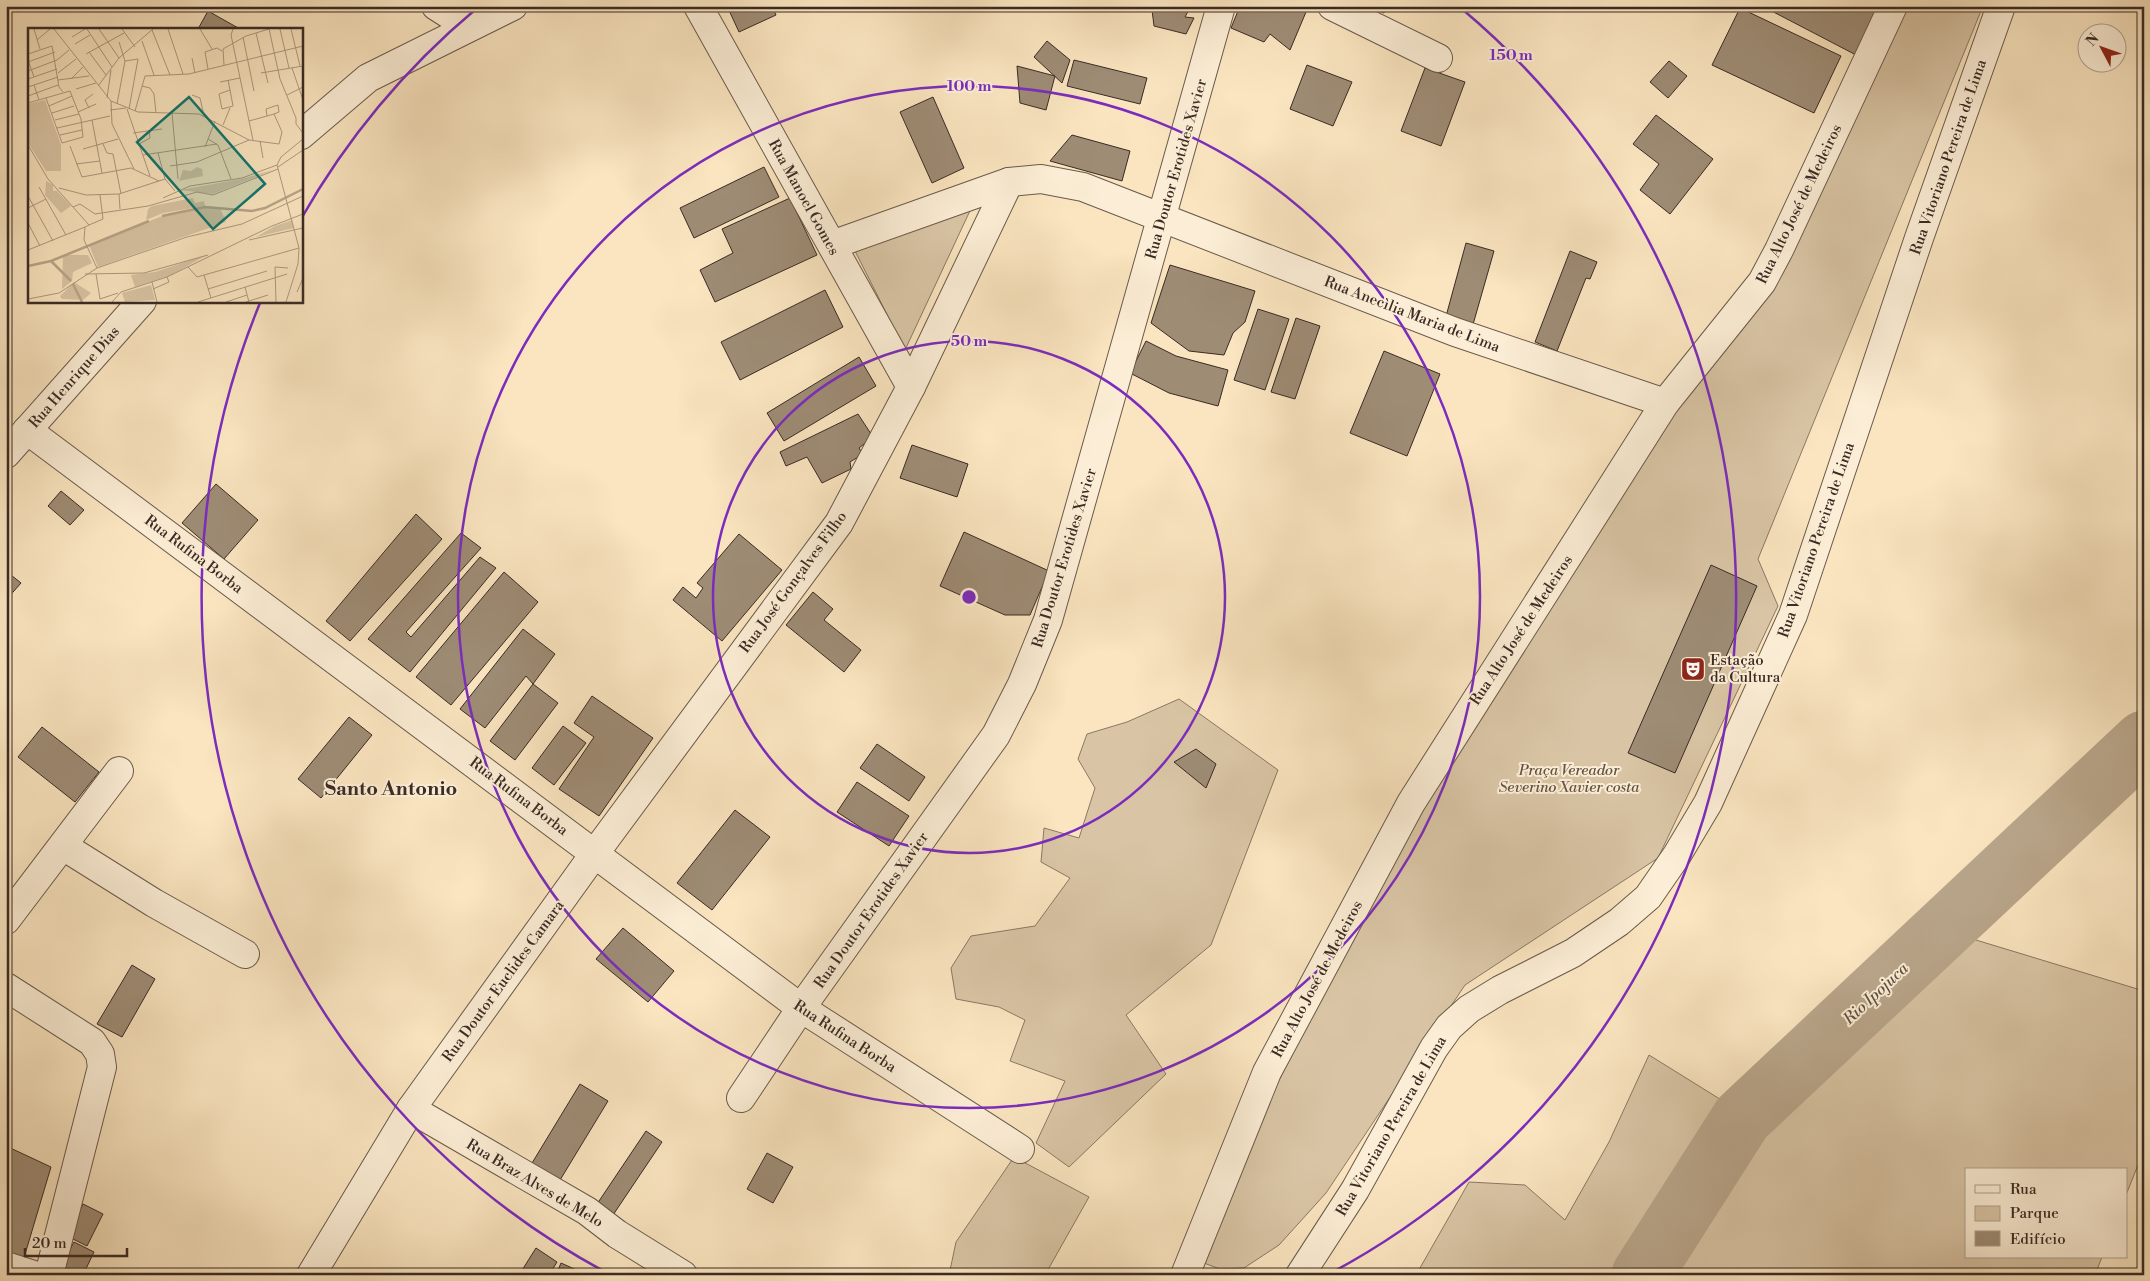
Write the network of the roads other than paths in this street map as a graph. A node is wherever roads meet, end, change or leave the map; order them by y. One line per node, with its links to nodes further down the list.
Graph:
1 (436, 6): 8 (street)
2 (512, 6): 8 (street)
3 (698, 6): 13 (street, Rua Manoel Gomes)
4 (1221, 6): 12 (street, Rua Doutor Erotides Xavier)
5 (1332, 6): 9 (street)
6 (1893, 6): 16 (street, Rua Alto José de Medeiros)
7 (2001, 6): 35 (street, Rua Vitoriano Pereira de Lima)
8 (469, 27): 10 (street)
9 (1438, 58)
10 (302, 134)
11 (1010, 182): 12 (street, Rua Anecìlia Maria de Lima); 13 (street, Rua Anecìlia Maria de Lima); 15 (street, Rua José Gonçalves Filho)
12 (1162, 218): 16 (street, Rua Anecìlia Maria de Lima); 25 (street, Rua Doutor Erotides Xavier)
13 (832, 245): 15 (street, Rua Manoel Gomes)
14 (141, 302): 17 (street, Rua Henrique Dias)
15 (911, 387): 21 (street, Rua José Gonçalves Filho)
16 (1665, 403): 34 (street, Rua Alto José de Medeiros)
17 (27, 430): 18 (street, Rua Henrique Dias); 21 (street, Rua Rufina Borba)
18 (6, 454)
19 (118, 771): 20 (street)
20 (63, 846): 22 (street); 23 (street)
21 (595, 853): 25 (street, Rua Rufina Borba); 27 (street, Rua Doutor Euclides Camara)
22 (6, 920)
23 (245, 954)
24 (6, 987): 31 (street)
25 (801, 1008): 26 (street, Rua Doutor Erotides Xavier); 28 (street, Rua Rufina Borba)
26 (741, 1098)
27 (411, 1109): 32 (street, Rua Doutor Euclides Camara); 33 (street, Rua Braz Alves de Melo)
28 (1020, 1149)
29 (6, 1266): 30 (street)
30 (34, 1275)
31 (49, 1275)
32 (311, 1275)
33 (682, 1275)
34 (1185, 1275)
35 (1300, 1275)

